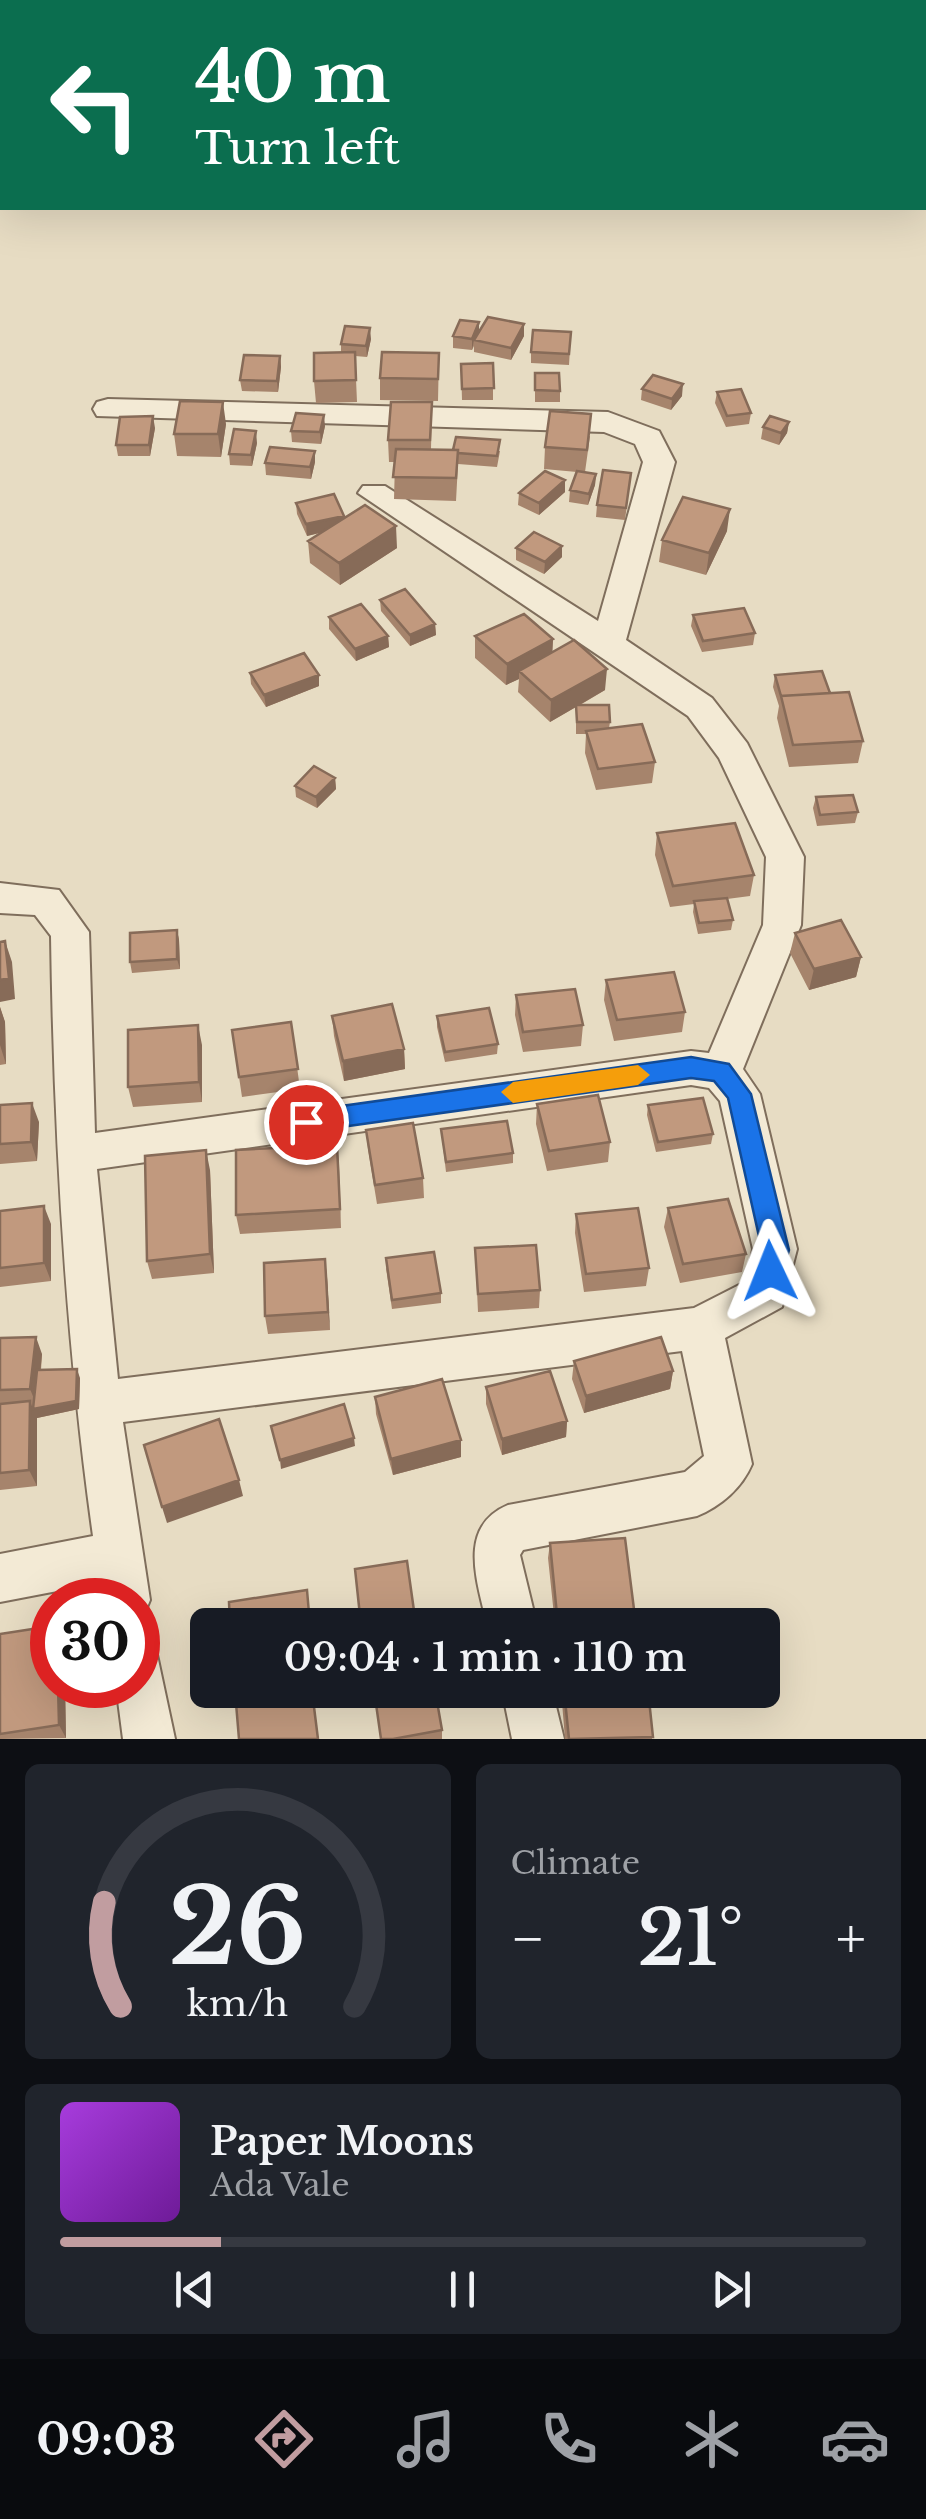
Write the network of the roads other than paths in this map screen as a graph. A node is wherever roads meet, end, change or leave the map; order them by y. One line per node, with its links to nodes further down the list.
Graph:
1 (108, 409): 3 (street)
2 (374, 493): 3 (street)
3 (608, 644): 5 (street)
4 (0, 898): 6 (street)
5 (721, 1072): 6 (street); 7 (street)
6 (74, 1154): 8 (street)
7 (700, 1328): 8 (street); 11 (street)
8 (97, 1404): 9 (street)
9 (122, 1577): 10 (street)
10 (0, 1578)
11 (508, 1608)
12 (144, 1708): 14 (street)
13 (531, 1708): 15 (street)
14 (149, 1739)
15 (538, 1739)

